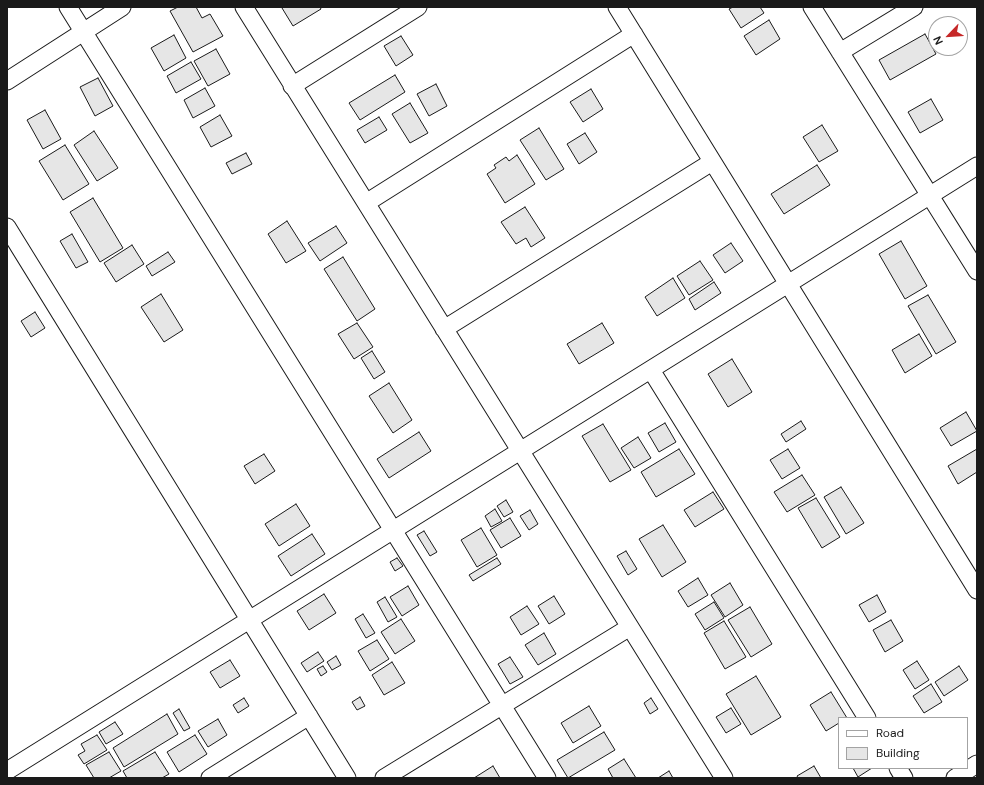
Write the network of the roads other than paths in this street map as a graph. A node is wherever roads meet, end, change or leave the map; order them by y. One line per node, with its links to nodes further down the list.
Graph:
1 (68, 7): 8 (street)
2 (122, 7): 8 (street)
3 (244, 7): 12 (street)
4 (418, 7): 12 (street)
5 (617, 7): 9 (street)
6 (812, 7): 10 (street)
7 (914, 7): 10 (street)
8 (83, 32): 11 (street); 23 (street)
9 (634, 34): 13 (street); 16 (street)
10 (840, 52): 15 (street)
11 (7, 81)
12 (292, 86): 16 (street)
13 (712, 162): 19 (street); 20 (street)
14 (977, 166): 15 (street)
15 (930, 196): 18 (street); 19 (street)
16 (366, 203): 20 (street)
17 (7, 227): 25 (street)
18 (977, 271)
19 (788, 284): 21 (street); 24 (street)
20 (444, 329): 22 (street)
21 (651, 370): 22 (street); 29 (street)
22 (520, 451): 23 (street); 26 (street)
23 (393, 530): 25 (street); 27 (street)
24 (977, 590)
25 (250, 620): 28 (street); 32 (street)
26 (630, 627): 27 (street); 37 (street)
27 (502, 705): 35 (street); 36 (street)
28 (309, 716): 33 (street); 34 (street)
29 (866, 717)
30 (977, 764): 39 (street)
31 (899, 769): 38 (street)
32 (7, 771)
33 (210, 778)
34 (347, 778)
35 (384, 778)
36 (547, 778)
37 (724, 778)
38 (904, 778)
39 (955, 778)

